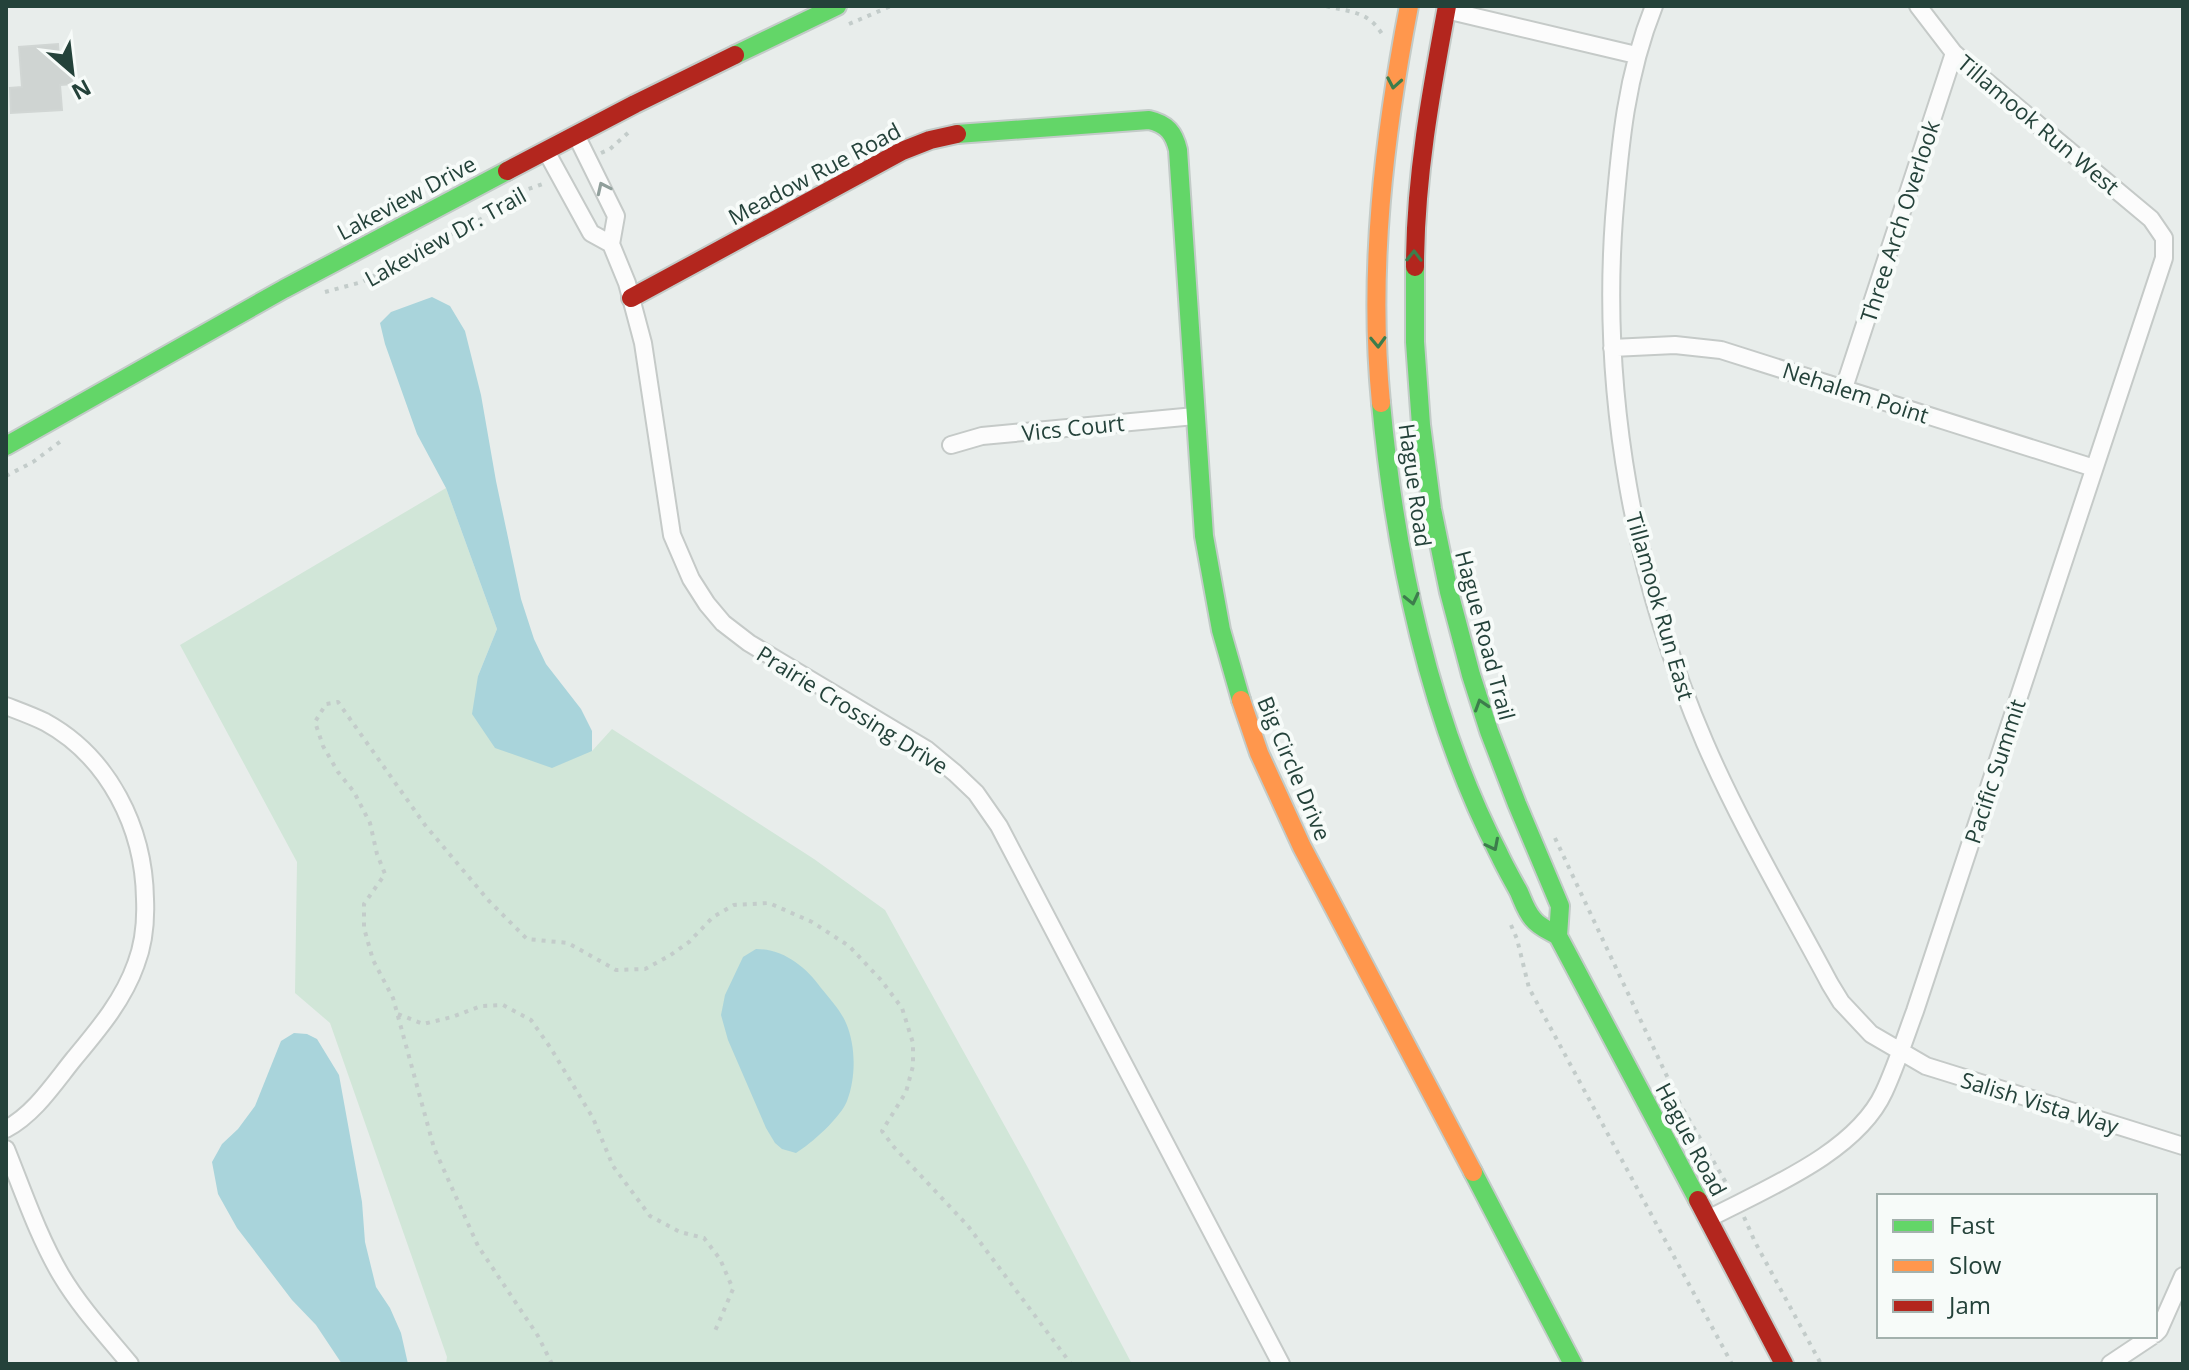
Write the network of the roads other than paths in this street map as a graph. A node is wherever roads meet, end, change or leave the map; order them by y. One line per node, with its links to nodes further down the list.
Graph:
1 (837, 6): 9 (street, Lakeview Drive)
2 (1409, 6): 21 (street, Hague Road, one-way to 21)
3 (1654, 6): 7 (street, Tillamook Run East)
4 (1918, 6): 6 (street, Tillamook Run West)
5 (1442, 7): 7 (street); 21 (street, Hague Road, one-way to 5)
6 (1954, 53): 11 (street, Tillamook Run West); 15 (street, Three Arch Overlook)
7 (1636, 55): 14 (street, Tillamook Run East)
8 (1170, 131): 13 (street, Meadow Rue Road); 16 (street, Big Circle Drive)
9 (576, 135): 10 (street, Lakeview Drive); 12 (street, Prairie Crossing Drive, one-way to 9)
10 (546, 151): 12 (street, Prairie Crossing Drive); 18 (street, Lakeview Drive)
11 (2164, 238): 19 (street, Pacific Summit)
12 (611, 244): 13 (street, Prairie Crossing Drive)
13 (631, 298): 31 (street, Prairie Crossing Drive)
14 (1612, 348): 15 (street, Nehalem Point); 22 (street, Tillamook Run East)
15 (1844, 388): 19 (street, Nehalem Point)
16 (1195, 416): 17 (street, Vics Court); 32 (street, Big Circle Drive)
17 (951, 445)
18 (6, 446)
19 (2094, 468): 22 (street, Pacific Summit)
20 (6, 706): 23 (street)
21 (1558, 936): 26 (street, Hague Road)
22 (1900, 1051): 24 (street, Salish Vista Way); 26 (street, Pacific Summit)
23 (6, 1129)
24 (2183, 1146)
25 (6, 1149): 30 (street)
26 (1708, 1219): 33 (street, Hague Road)
27 (2183, 1276): 28 (street)
28 (2157, 1332)
29 (2149, 1338): 34 (street)
30 (130, 1364)
31 (1281, 1364)
32 (1573, 1364)
33 (1784, 1364)
34 (2110, 1364)

